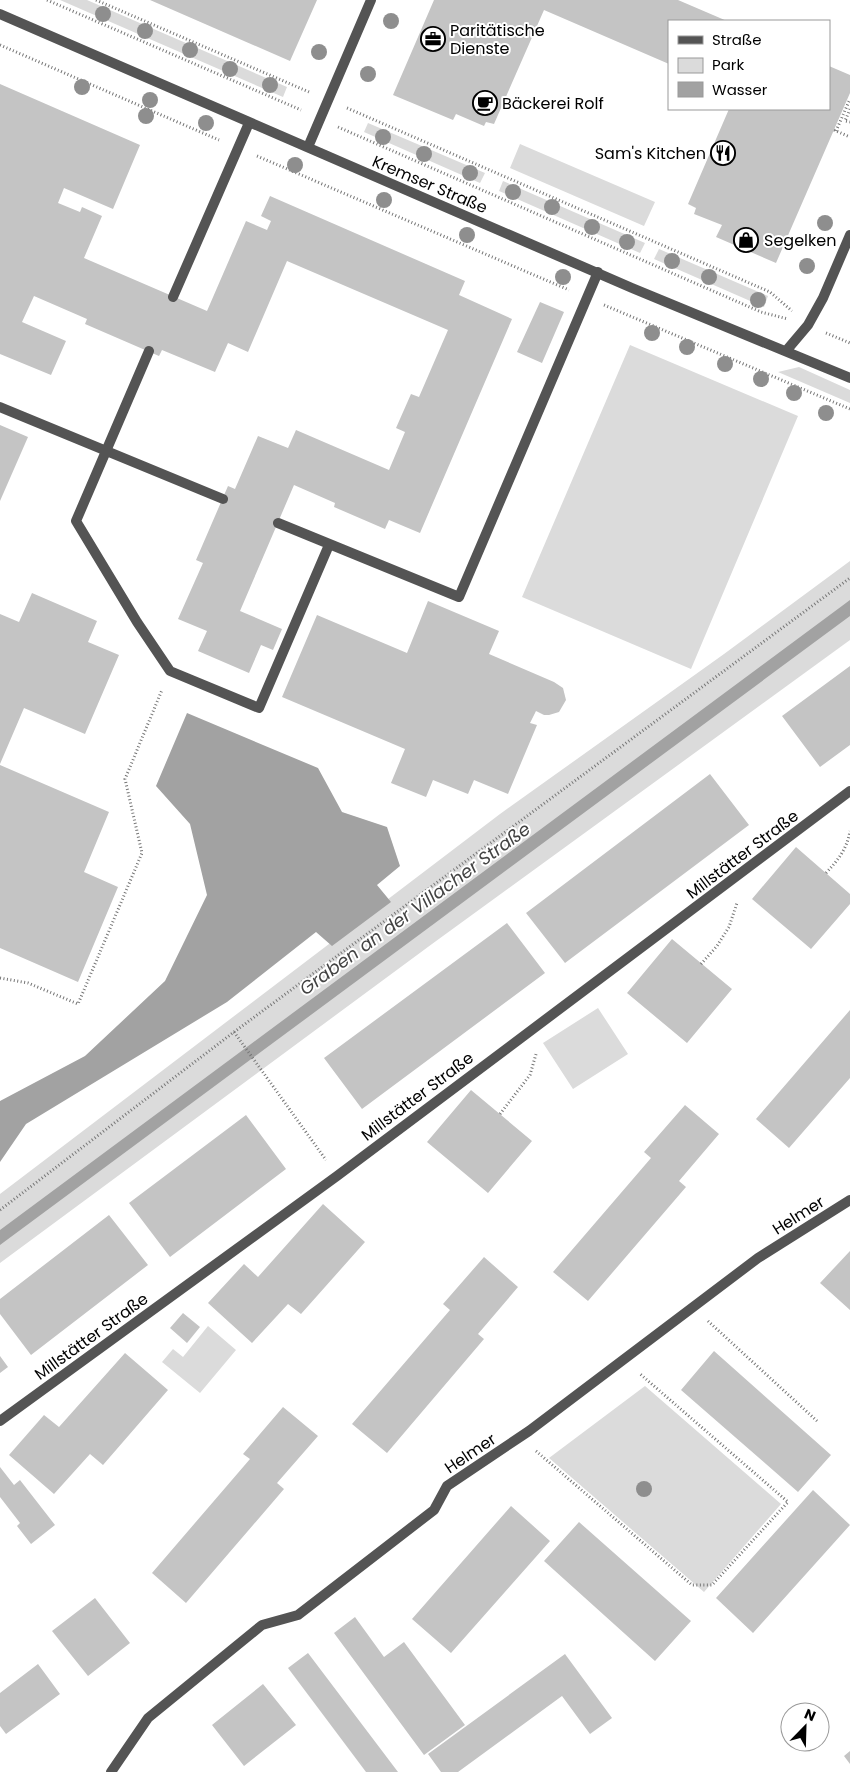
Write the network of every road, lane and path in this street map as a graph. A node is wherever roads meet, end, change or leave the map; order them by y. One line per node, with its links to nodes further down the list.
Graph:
1 (47, 0): 9 (path)
2 (96, 0): 7 (path)
3 (371, 0): 7 (street)
4 (0, 14): 11 (street, Kremser Straße)
5 (0, 45): 14 (path)
6 (850, 99): 12 (path)
7 (328, 100): 9 (street); 19 (path)
8 (850, 109): 10 (path)
9 (320, 119): 13 (street); 19 (path)
10 (850, 122)
11 (249, 123): 13 (street, Kremser Straße); 14 (street)
12 (850, 137)
13 (308, 147): 16 (street, Kremser Straße)
14 (238, 148): 17 (street); 18 (path)
15 (850, 234): 19 (street)
16 (598, 272): 18 (street); 20 (street, Kremser Straße)
17 (173, 297)
18 (587, 298): 24 (path); 28 (street)
19 (808, 325): 20 (street)
20 (786, 350): 22 (street, Kremser Straße)
21 (149, 351): 25 (street)
22 (850, 378)
23 (0, 407): 25 (street)
24 (850, 409)
25 (106, 452): 26 (street); 30 (street)
26 (223, 499)
27 (278, 523): 28 (street)
28 (329, 545): 30 (street)
29 (850, 578): 38 (path)
30 (170, 671): 36 (path)
31 (850, 791): 34 (street, Millstätter Straße)
32 (850, 831): 33 (path)
33 (826, 873)
34 (738, 875): 35 (path); 37 (street, Millstätter Straße)
35 (701, 964)
36 (0, 978)
37 (533, 1028): 39 (path); 40 (street, Millstätter Straße)
38 (234, 1032): 40 (path); 42 (path)
39 (500, 1114)
40 (337, 1176): 46 (street, Millstätter Straße)
41 (850, 1200): 43 (street, Helmer)
42 (0, 1210)
43 (692, 1307): 44 (street, Helmer); 45 (path)
44 (623, 1359): 47 (street, Helmer); 47 (path)
45 (818, 1421)
46 (0, 1422)
47 (520, 1436): 48 (street, Helmer)
48 (111, 1772)

